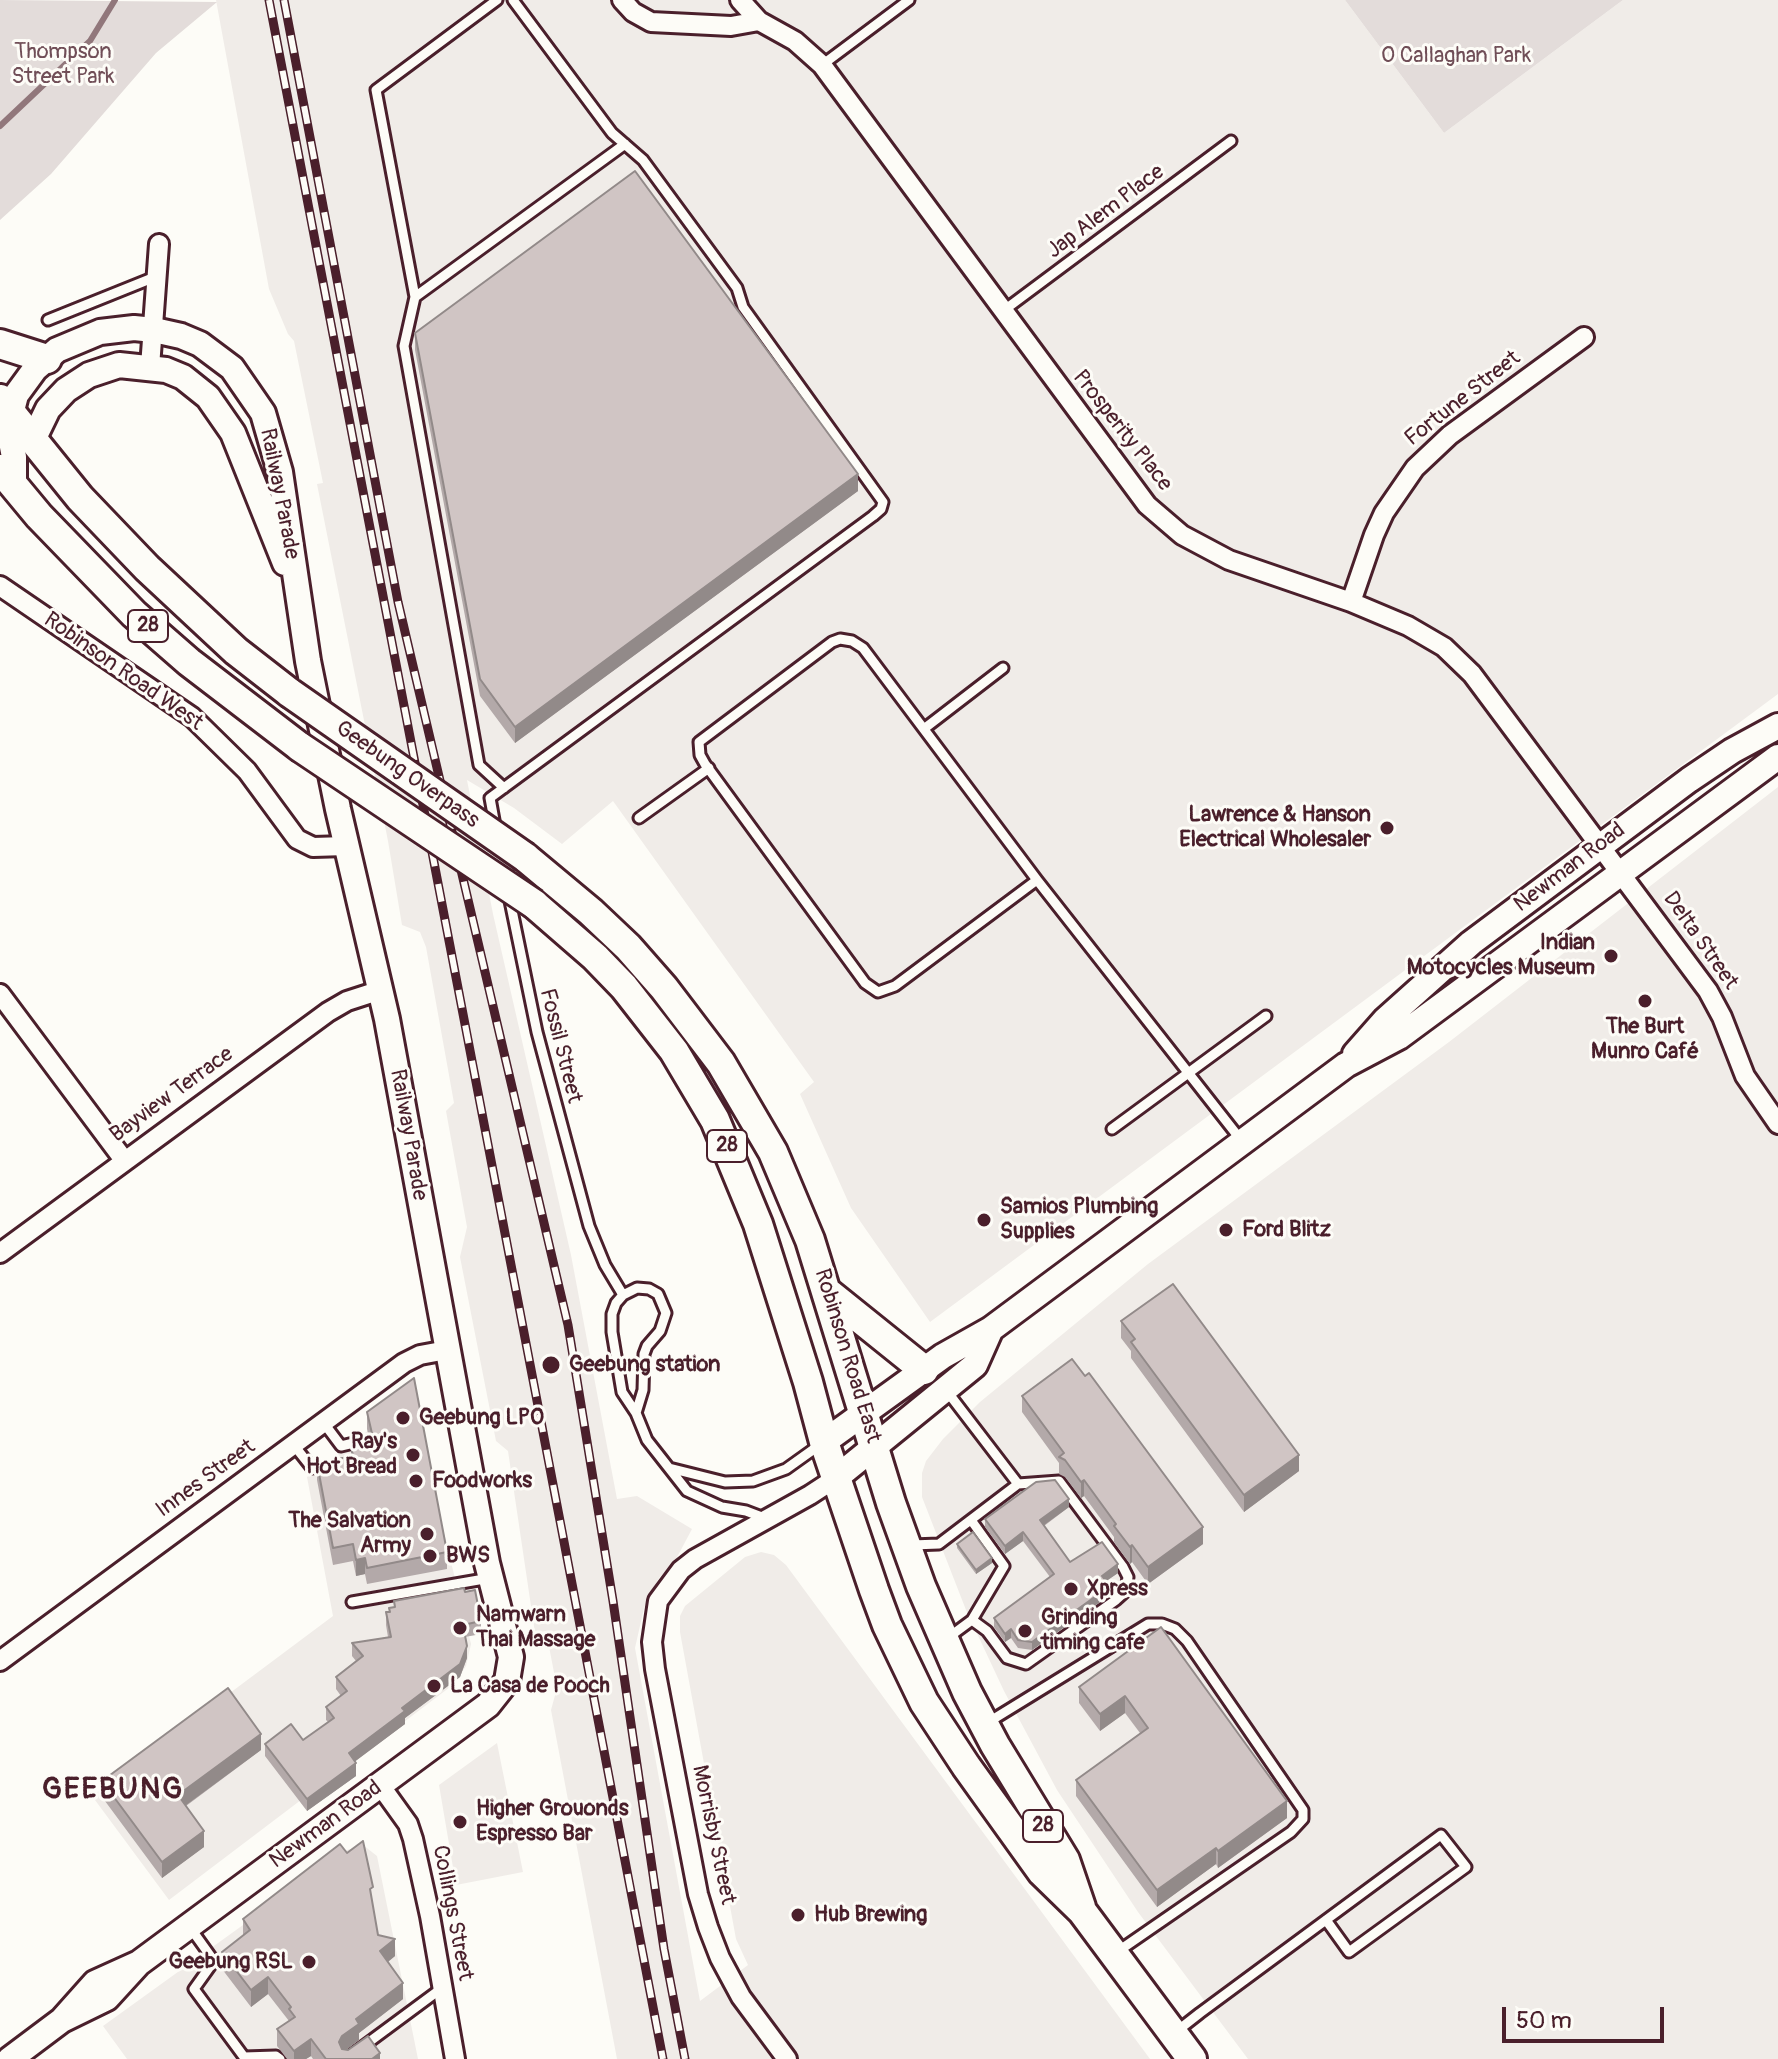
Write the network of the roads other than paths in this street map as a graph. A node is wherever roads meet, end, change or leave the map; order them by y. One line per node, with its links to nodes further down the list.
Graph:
1 (497, 0): 12 (lane)
2 (513, 0): 9 (lane)
3 (622, 0): 6 (street)
4 (740, 0): 6 (street, Prosperity Place)
5 (909, 0): 7 (lane)
6 (759, 21): 7 (street, Prosperity Place)
7 (822, 65): 13 (street, Prosperity Place)
8 (1231, 141): 13 (lane, Jap Alem Place)
9 (625, 144): 12 (lane); 32 (lane)
10 (159, 244): 11 (street)
11 (155, 277): 14 (lane); 15 (street)
12 (415, 297): 32 (lane)
13 (1002, 311): 25 (street, Prosperity Place)
14 (48, 320)
15 (154, 330): 18 (main road, Railway Parade); 19 (street); 24 (main road, Railway Parade)
16 (1584, 337): 25 (street, Fortune Street)
17 (0, 344): 18 (main road)
18 (47, 359): 20 (main road, Railway Parade)
19 (150, 367): 21 (main road, Railway Parade); 24 (main road, Railway Parade)
20 (5, 405): 21 (main road, 28); 22 (main road)
21 (33, 440): 36 (main road, Geebung Overpass / 28, bridge)
22 (7, 478): 29 (main road, Robinson Road West / 28)
23 (0, 586): 34 (street, Robinson Road West)
24 (296, 590): 34 (main road, Railway Parade)
25 (1351, 602): 35 (street, Prosperity Place)
26 (1003, 668): 28 (lane)
27 (1778, 726): 35 (main road, Newman Road)
28 (925, 728): 31 (lane); 38 (lane)
29 (300, 747): 39 (main road, Geebung Overpass / 28, bridge)
30 (1778, 757): 37 (main road, Newman Road)
31 (709, 768): 33 (lane); 38 (lane)
32 (504, 788): 36 (lane, Fossil Street)
33 (639, 818)
34 (346, 846): 40 (main road, Railway Parade)
35 (1601, 846): 37 (street, Prosperity Place); 43 (main road, Newman Road)
36 (510, 861): 50 (main road, Robinson Road East / 28); 51 (lane, Fossil Street)
37 (1622, 874): 43 (main road, Newman Road); 45 (street, Delta Street)
38 (1037, 880): 44 (lane)
39 (534, 904): 60 (main road, Robinson Road East / 28)
40 (381, 990): 48 (street, Bayview Terrace); 53 (main road, Railway Parade)
41 (0, 994): 48 (street)
42 (1266, 1016): 44 (lane)
43 (1346, 1065): 47 (main road, Newman Road)
44 (1189, 1072): 46 (lane); 47 (lane)
45 (1778, 1124)
46 (1112, 1129)
47 (1243, 1142): 52 (main road, Newman Road)
48 (124, 1160): 49 (street, Bayview Terrace)
49 (0, 1253)
50 (827, 1292): 54 (main road); 57 (main road, Robinson Road East / 28)
51 (623, 1295): 56 (lane); 56 (lane)
52 (991, 1329): 54 (main road, Newman Road); 55 (main road, Newman Road)
53 (447, 1350): 58 (street, Innes Street); 70 (main road, Railway Parade)
54 (924, 1370): 57 (main road, Newman Road)
55 (946, 1390): 62 (main road, Newman Road); 66 (lane)
56 (636, 1413): 64 (lane)
57 (865, 1413): 60 (main road, Newman Road); 62 (main road, Robinson Road East / 28)
58 (323, 1422): 59 (lane); 61 (street, Innes Street)
59 (362, 1441)
60 (824, 1442): 64 (lane); 65 (main road, Robinson Road East / 28)
61 (293, 1444): 63 (lane); 75 (street, Innes Street)
62 (875, 1448): 65 (main road, Newman Road); 69 (main road, Robinson Road East / 28)
63 (312, 1468)
64 (669, 1468): 67 (lane)
65 (836, 1478): 67 (street, Newman Road); 79 (main road, Robinson Road East / 28)
66 (1018, 1484): 68 (lane); 73 (lane)
67 (767, 1519): 71 (street, Newman Road)
68 (971, 1520): 69 (lane); 73 (lane)
69 (905, 1545): 74 (main road, Robinson Road East / 28)
70 (490, 1578): 72 (lane); 76 (main road, Railway Parade)
71 (658, 1601): 89 (street, Morrisby Street)
72 (352, 1602)
73 (972, 1620): 74 (lane)
74 (944, 1641): 77 (main road, Robinson Road East / 28)
75 (0, 1661)
76 (507, 1681): 78 (main road, Newman Road)
77 (985, 1725): 79 (main road, Robinson Road East / 28); 82 (lane)
78 (380, 1785): 81 (main road, Newman Road); 83 (street, Collings Street)
79 (1082, 1911): 82 (main road, Robinson Road East / 28)
80 (1326, 1920): 80 (lane); 84 (lane)
81 (189, 1926): 85 (main road, Newman Road); 86 (lane)
82 (1114, 1954): 84 (main road, Robinson Road East / 28)
83 (442, 1988): 87 (lane); 88 (street, Collings Street)
84 (1173, 2033): 90 (main road, Robinson Road East / 28)
85 (10, 2059)
86 (280, 2059)
87 (346, 2059)
88 (455, 2059)
89 (787, 2059)
90 (1192, 2059)

